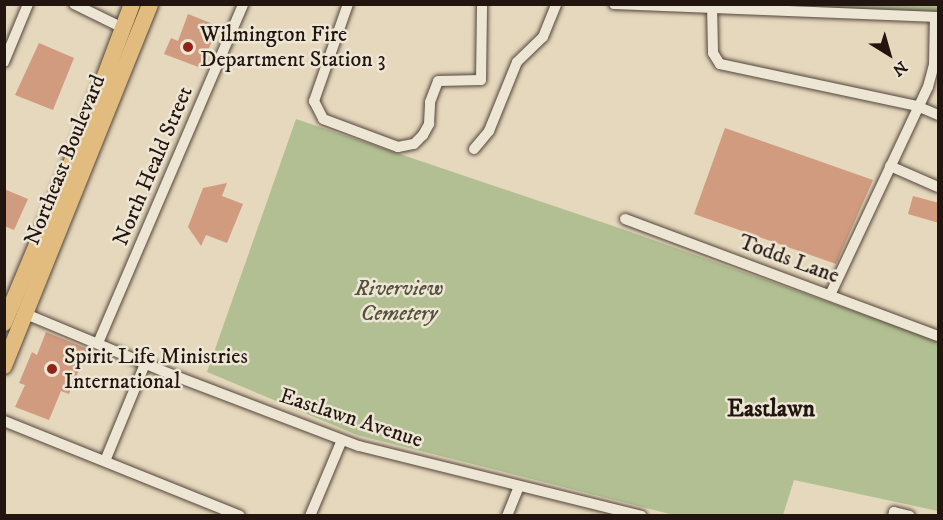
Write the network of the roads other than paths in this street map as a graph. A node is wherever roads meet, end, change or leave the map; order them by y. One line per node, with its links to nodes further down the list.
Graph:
1 (28, 4): 13 (street)
2 (74, 4): 12 (street)
3 (132, 4): 12 (main road)
4 (150, 4): 21 (main road, Northeast Boulevard)
5 (243, 4): 24 (street, North Heald Street)
6 (348, 4): 7 (street)
7 (482, 4)
8 (556, 4): 16 (street)
9 (614, 4): 10 (street)
10 (712, 6): 11 (street); 14 (street)
11 (937, 17): 14 (street)
12 (123, 28): 21 (main road)
13 (4, 62)
14 (917, 106): 15 (street); 17 (street)
15 (939, 115)
16 (474, 149)
17 (890, 166): 18 (street); 20 (street)
18 (939, 187)
19 (626, 219): 20 (street, Todds Lane)
20 (830, 295): 22 (street, Todds Lane)
21 (14, 316): 23 (main road); 24 (street, Eastlawn Avenue); 26 (main road, Northeast Boulevard)
22 (939, 336)
23 (4, 341)
24 (98, 344): 25 (street, Eastlawn Avenue)
25 (145, 364): 28 (street, Eastlawn Avenue); 29 (street)
26 (4, 366)
27 (4, 421): 29 (street)
28 (342, 440): 30 (street, Eastlawn Avenue); 32 (street)
29 (105, 460): 31 (street)
30 (519, 486): 33 (street); 34 (street, Eastlawn Avenue)
31 (240, 516)
32 (310, 516)
33 (507, 516)
34 (641, 516)
35 (893, 516): 36 (street)
36 (910, 516)

